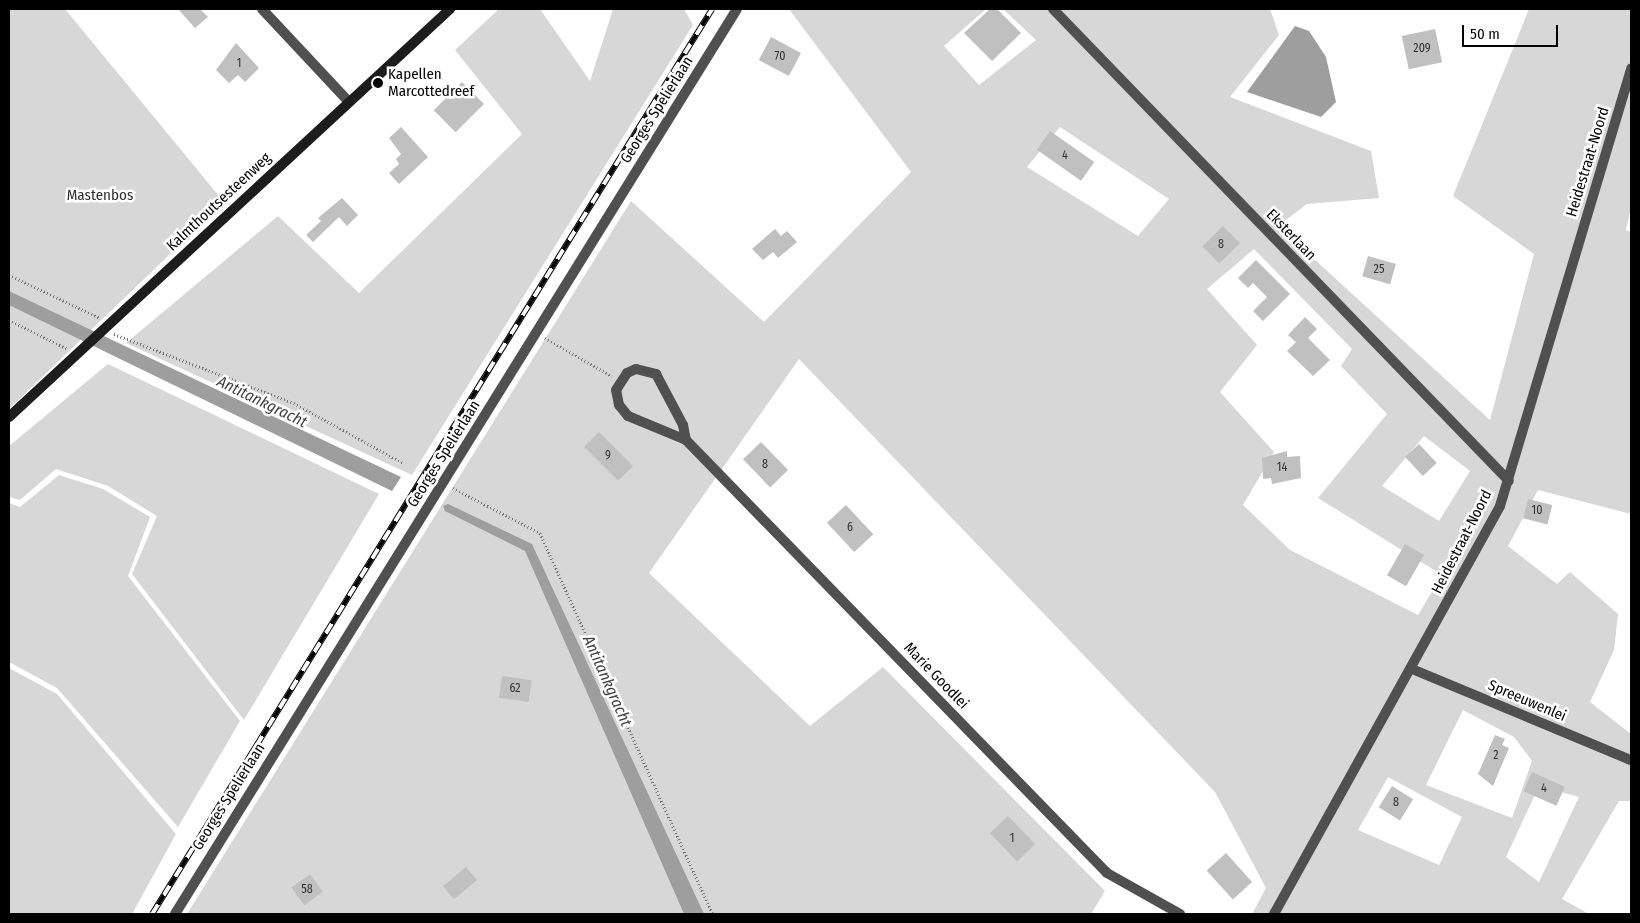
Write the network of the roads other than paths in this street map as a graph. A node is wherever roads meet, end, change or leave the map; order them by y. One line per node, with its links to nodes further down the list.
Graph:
1 (262, 9): 6 (street)
2 (450, 9): 6 (main road, Kalmthoutsesteenweg)
3 (737, 9): 12 (street, Georges Spelierlaan)
4 (1053, 9): 9 (street, Eksterlaan)
5 (1631, 68): 9 (street, Heidestraat-Noord)
6 (350, 102): 7 (main road, Kalmthoutsesteenweg)
7 (9, 417)
8 (686, 440): 8 (street, Marie Goodlei); 13 (street, Marie Goodlei)
9 (1509, 481): 10 (street, Heidestraat-Noord)
10 (1412, 669): 11 (street, Spreeuwenlei); 14 (street, Heidestraat-Noord)
11 (1631, 760)
12 (175, 914)
13 (1180, 914)
14 (1274, 914)

